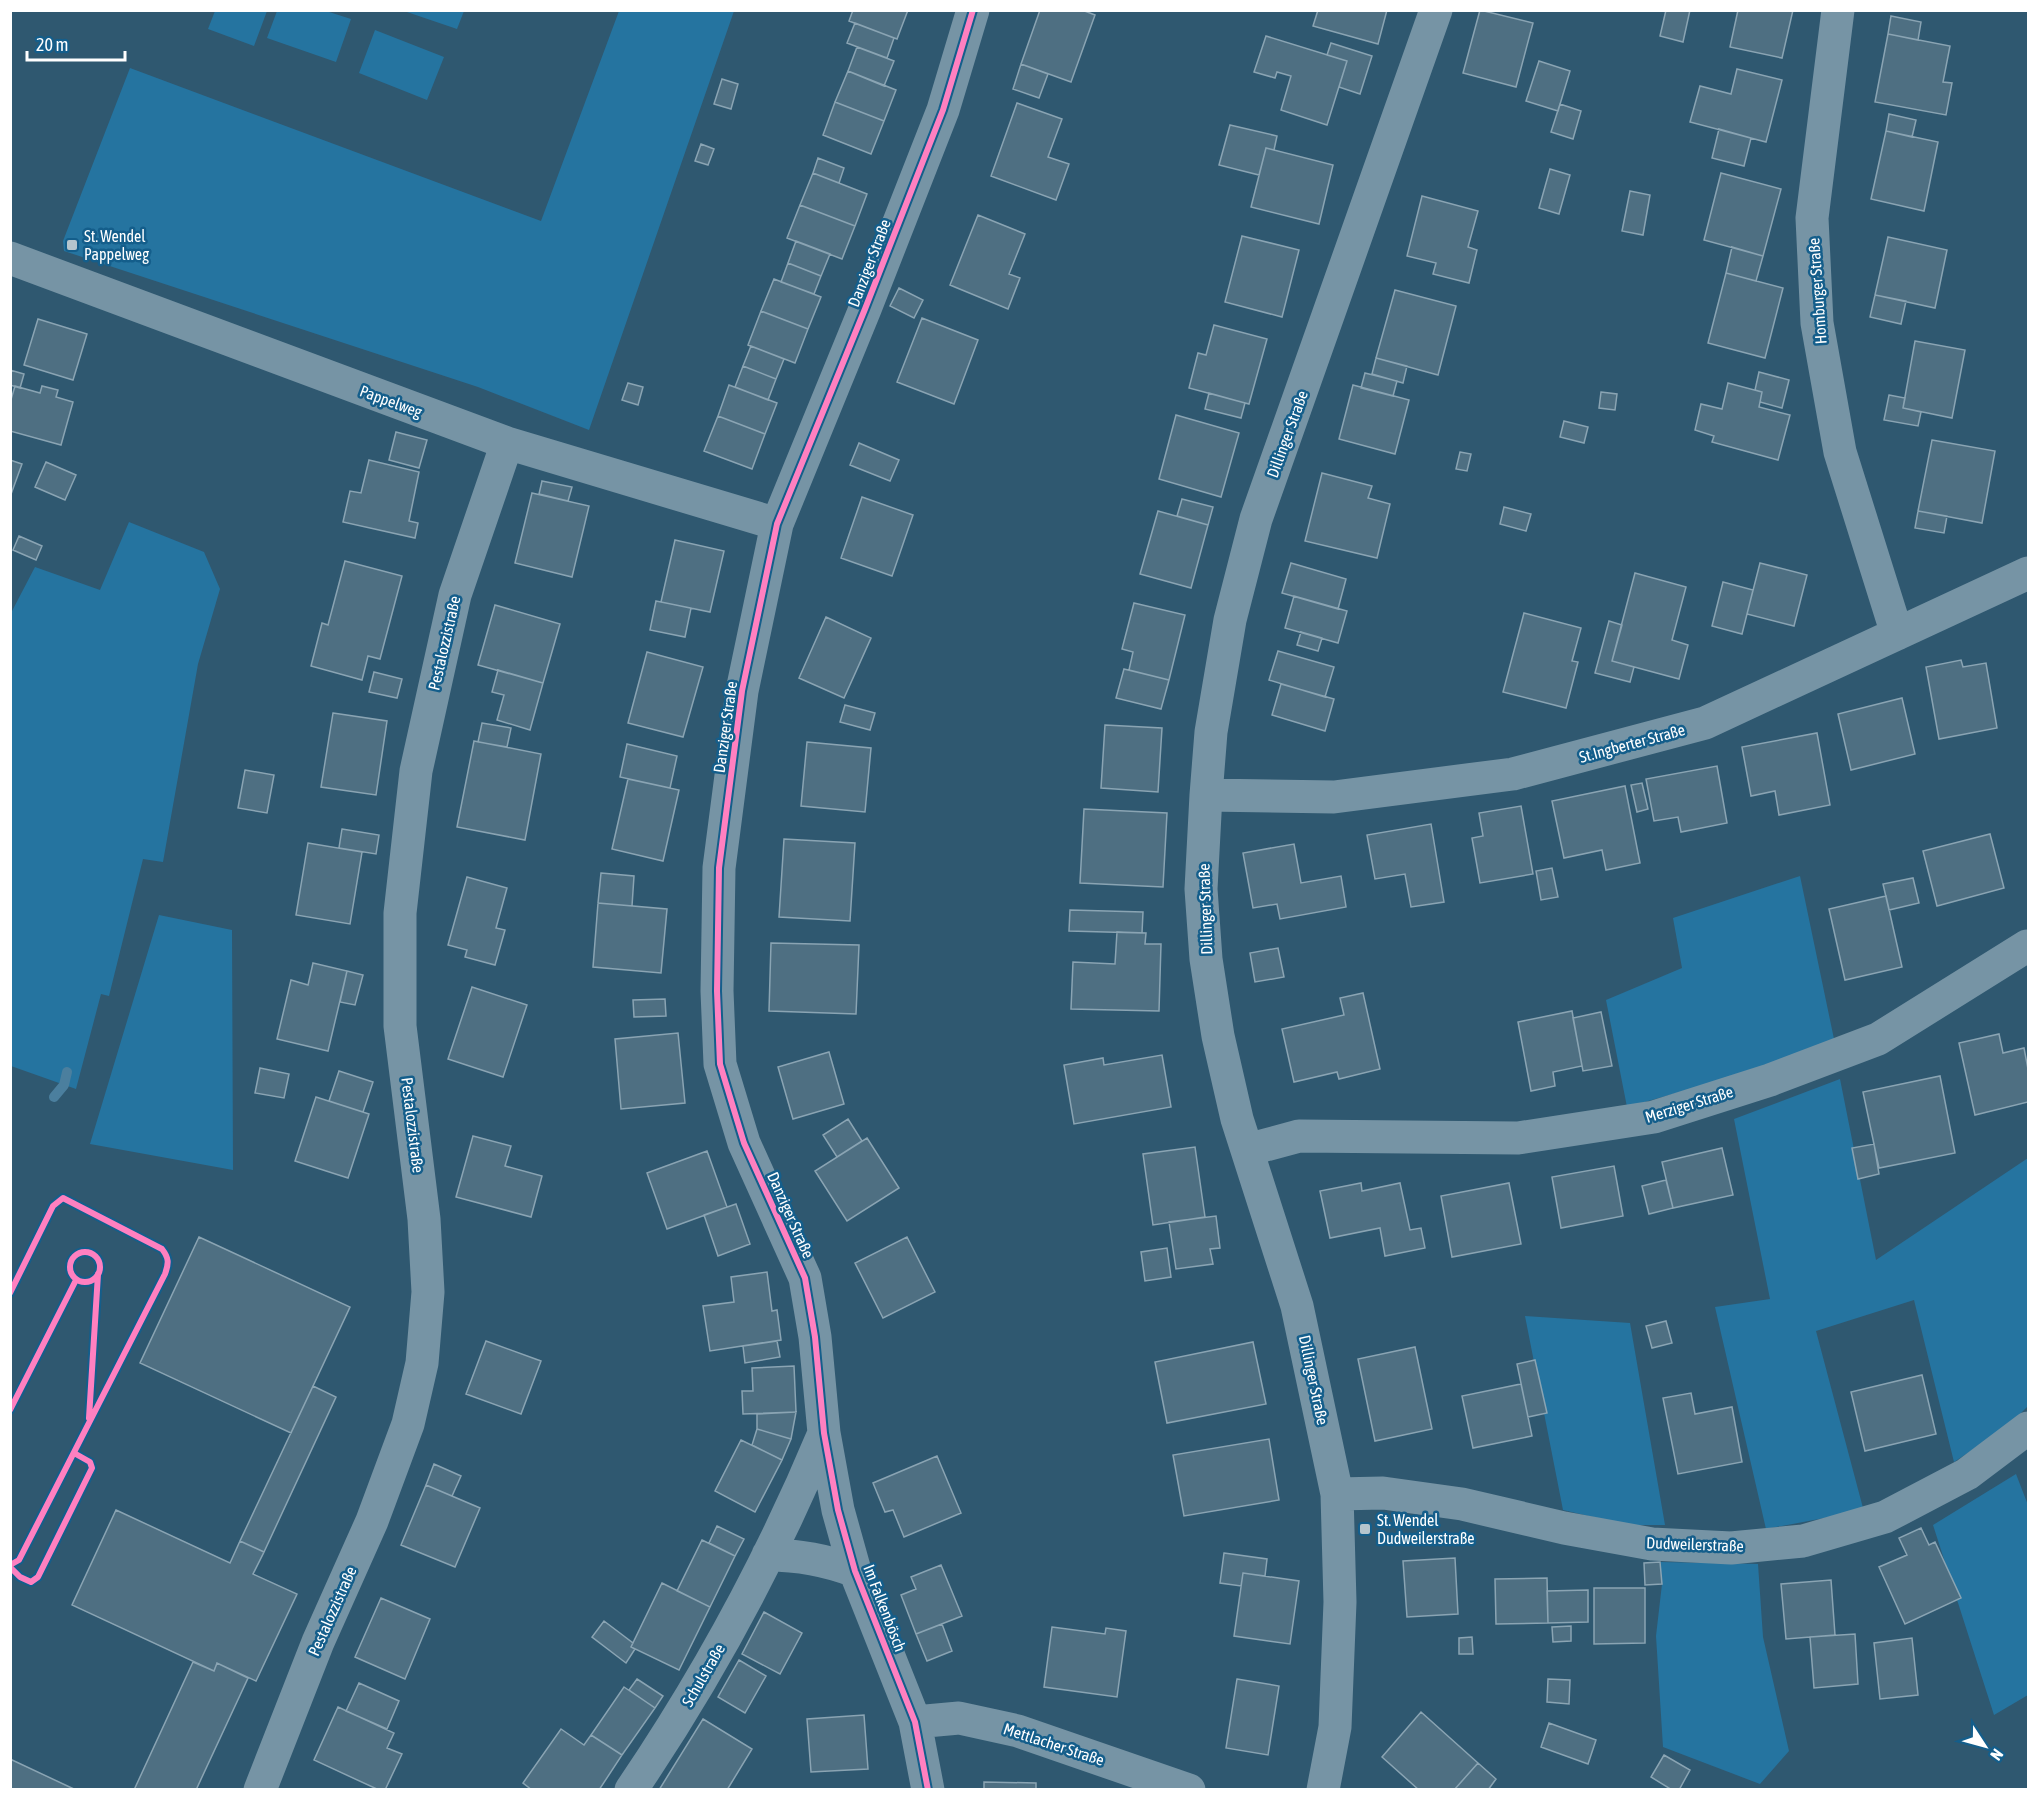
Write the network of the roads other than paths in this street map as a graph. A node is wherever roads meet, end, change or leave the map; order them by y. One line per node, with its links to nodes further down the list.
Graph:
1 (973, 10): 6 (street, Danziger Straße)
2 (1436, 10): 9 (street, Dillinger Straße)
3 (1838, 10): 8 (street, Homburger Straße)
4 (10, 258): 5 (street, Pappelweg)
5 (507, 443): 6 (street, Pappelweg); 18 (street, Pestalozzistraße)
6 (777, 524): 13 (street, Danziger Straße)
7 (2028, 573): 8 (street, St.Ingberter Straße)
8 (1897, 634): 9 (street, St.Ingberter Straße)
9 (1206, 795): 11 (street, Dillinger Straße)
10 (2027, 946): 11 (street, Merziger Straße)
11 (1247, 1150): 14 (street, Dillinger Straße)
12 (2028, 1428): 14 (street, Dudweilerstraße)
13 (824, 1433): 15 (street, Schulstraße); 16 (street, Im Falkenbösch)
14 (1337, 1494): 22 (street, Dillinger Straße)
15 (768, 1555): 16 (street); 19 (street, Schulstraße)
16 (855, 1571): 17 (street, Im Falkenbösch)
17 (915, 1722): 20 (street, Im Falkenbösch); 21 (street, Mettlacher Straße)
18 (260, 1790)
19 (631, 1790)
20 (928, 1790)
21 (1190, 1790)
22 (1323, 1790)

